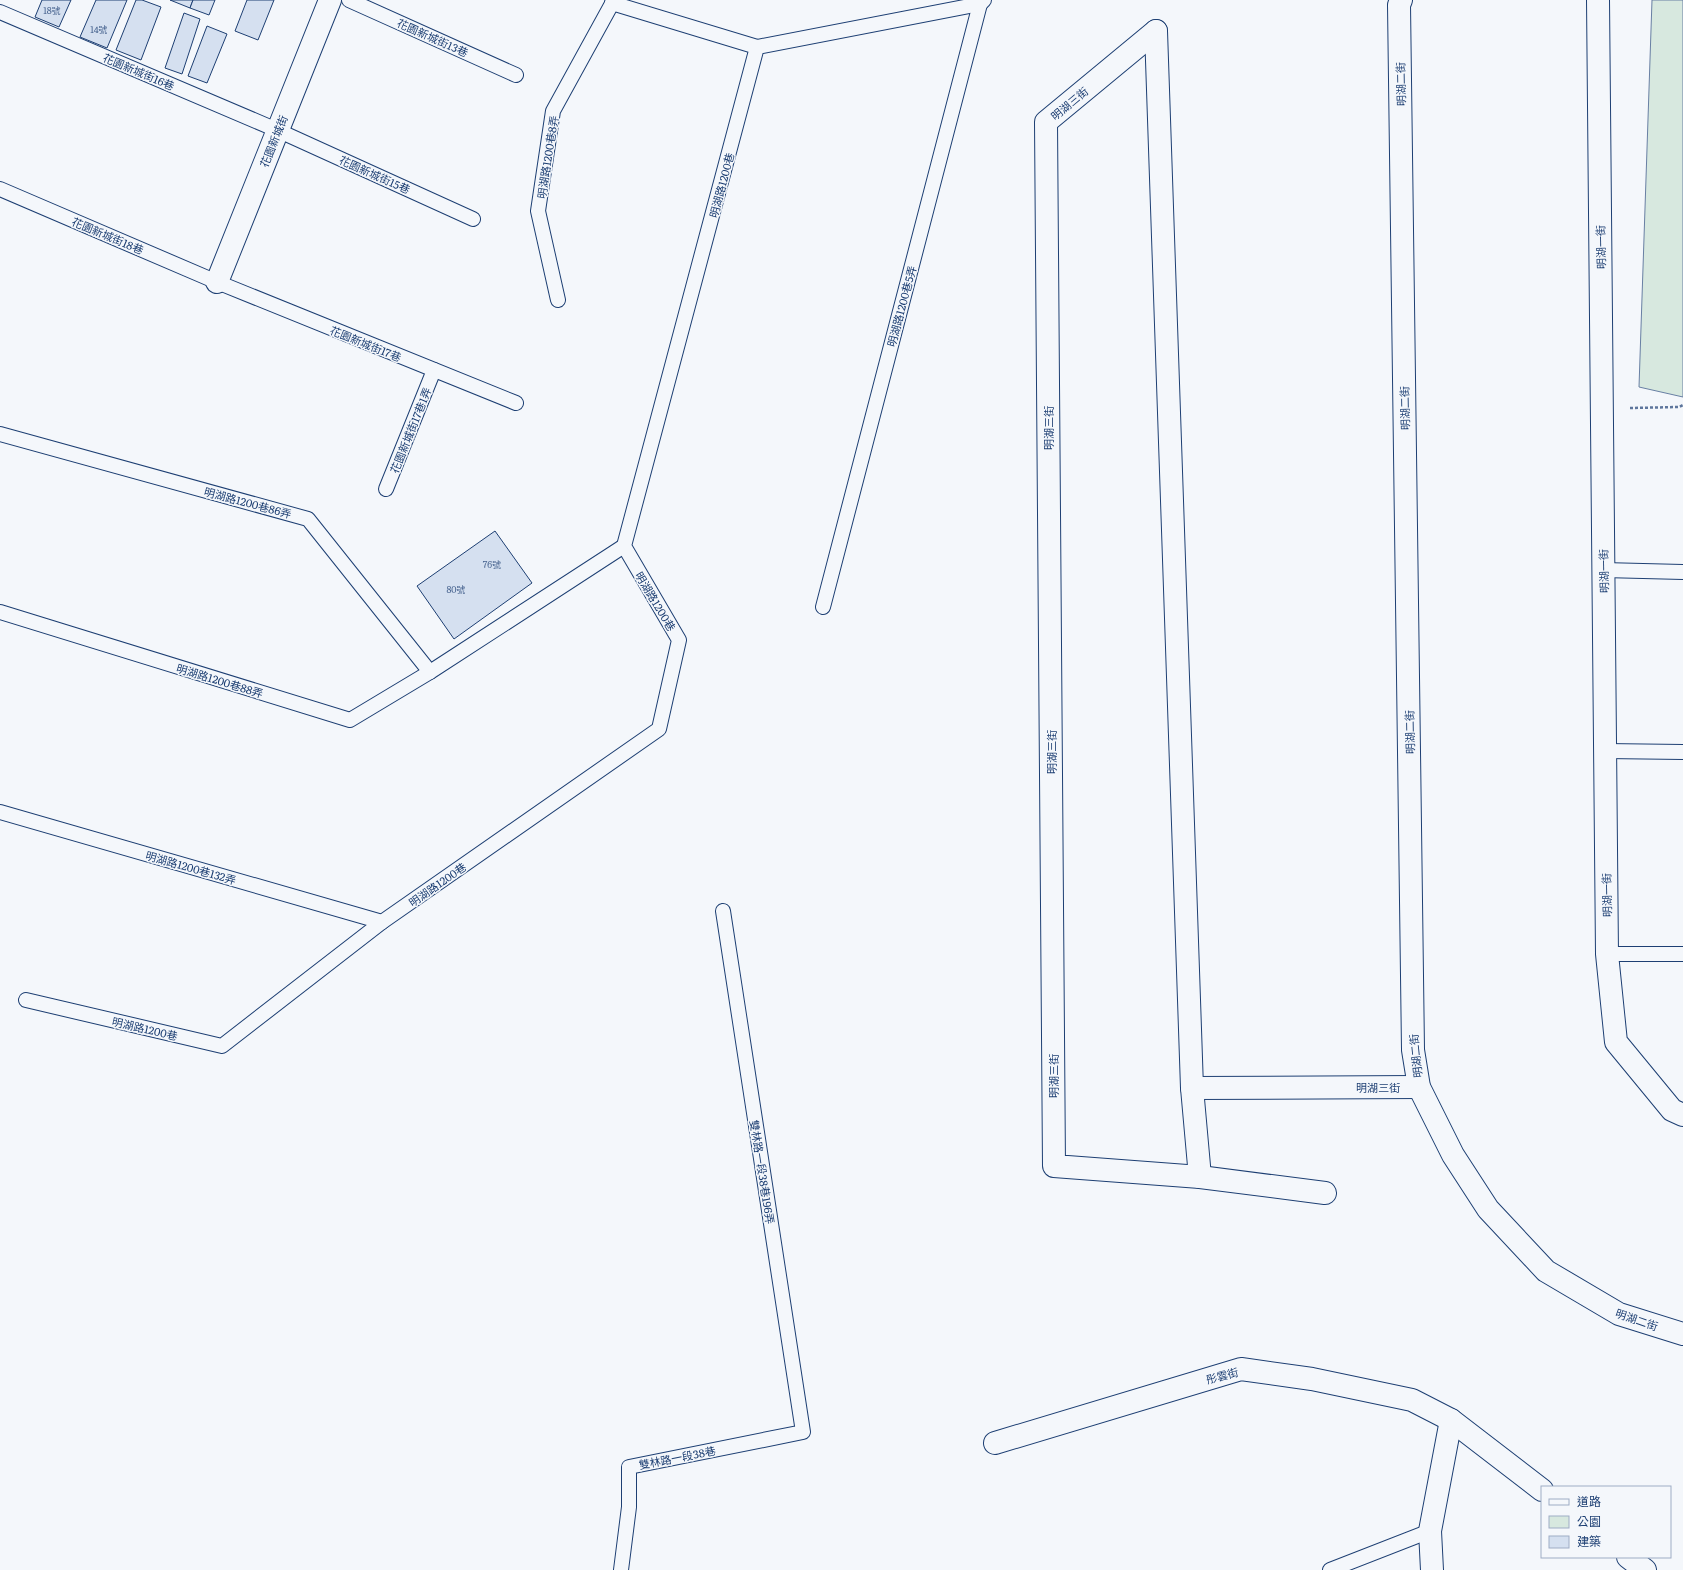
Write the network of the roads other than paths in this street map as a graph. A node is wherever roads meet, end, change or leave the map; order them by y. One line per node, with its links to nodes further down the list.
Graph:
1 (330, 0): 10 (street, 花園新城街)
2 (349, 0): 9 (lane, 花園新城街13巷)
3 (1401, 0): 33 (street, 明湖二街)
4 (1598, 0): 20 (street, 明湖一街)
5 (613, 1): 8 (lane, 明湖路1200巷8弄); 14 (lane, 明湖路1200巷8弄)
6 (982, 2): 8 (lane); 22 (lane, 明湖路1200巷5弄)
7 (0, 12): 10 (lane, 花園新城街16巷)
8 (757, 47): 19 (lane, 明湖路1200巷)
9 (516, 75)
10 (277, 130): 12 (lane, 花園新城街15巷); 13 (street, 花園新城街)
11 (0, 189): 13 (lane, 花園新城街18巷)
12 (473, 219)
13 (216, 282): 15 (lane, 花園新城街17巷)
14 (558, 300)
15 (434, 370): 16 (lane, 花園新城街17巷); 18 (lane, 花園新城街17巷1弄)
16 (516, 403)
17 (0, 434): 24 (lane, 明湖路1200巷86弄)
18 (386, 489)
19 (624, 546): 24 (lane); 29 (lane, 明湖路1200巷)
20 (1603, 570): 21 (lane); 25 (street, 明湖一街)
21 (1683, 572)
22 (823, 608)
23 (0, 612): 24 (lane, 明湖路1200巷88弄)
24 (430, 672)
25 (1605, 751): 26 (lane); 30 (street, 明湖一街)
26 (1683, 752)
27 (0, 812): 29 (lane, 明湖路1200巷132弄)
28 (723, 911): 40 (lane, 雙林路一段38巷196弄)
29 (382, 922): 32 (lane, 明湖路1200巷)
30 (1607, 954): 31 (lane); 35 (street, 明湖一街)
31 (1683, 954)
32 (26, 1000)
33 (1419, 1087): 34 (street, 明湖三街); 38 (street, 明湖二街)
34 (1192, 1088): 36 (street, 明湖三街); 36 (street, 明湖三街)
35 (1683, 1115)
36 (1200, 1177): 37 (street, 明湖三街)
37 (1325, 1194)
38 (1683, 1334)
39 (1451, 1420): 41 (street, 彤雲街); 42 (street, 彤雲街); 43 (street)
40 (804, 1432): 45 (lane, 雙林路一段38巷)
41 (995, 1443)
42 (1541, 1489)
43 (1430, 1531): 46 (lane); 47 (street)
44 (1629, 1558): 48 (street)
45 (621, 1570)
46 (1330, 1570)
47 (1432, 1570)
48 (1645, 1570)

